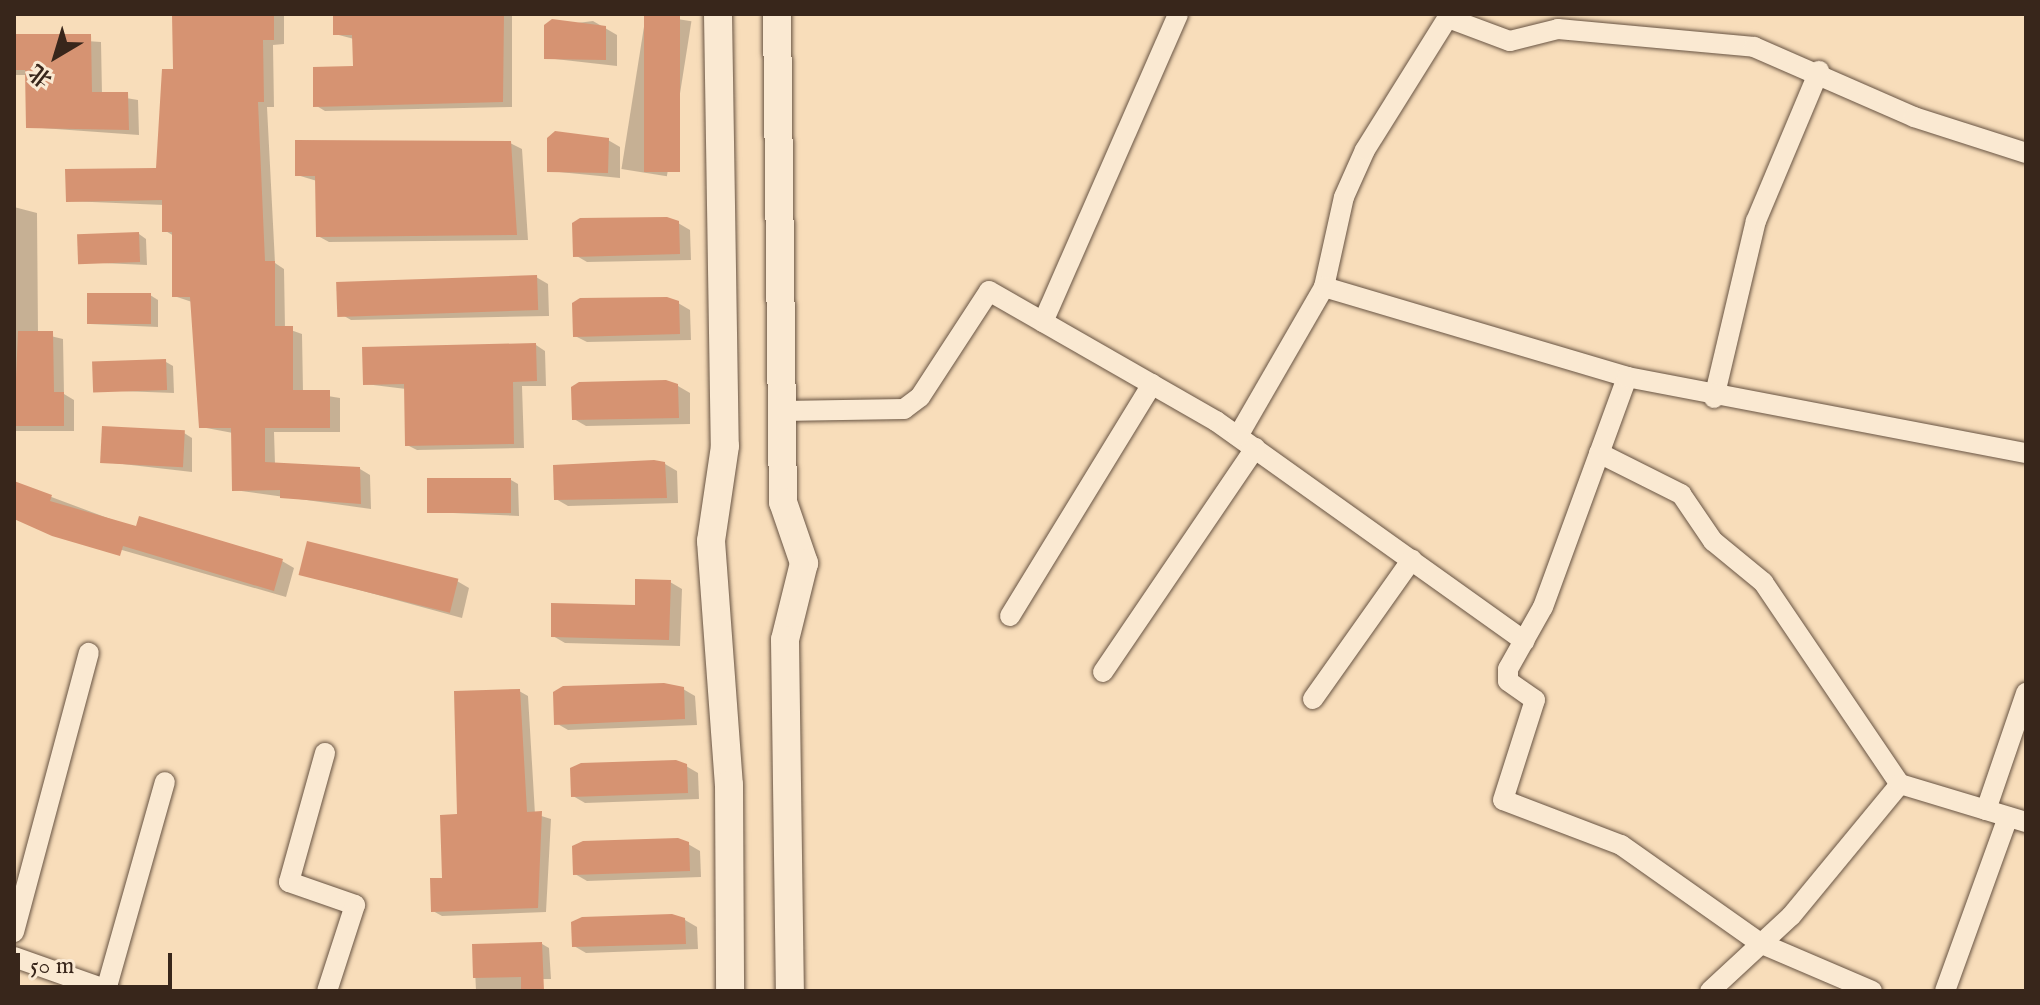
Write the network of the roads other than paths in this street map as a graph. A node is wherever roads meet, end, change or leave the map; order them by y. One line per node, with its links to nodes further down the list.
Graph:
1 (718, 14): 33 (street)
2 (777, 14): 12 (street)
3 (1178, 14): 8 (street)
4 (1449, 16): 5 (street); 7 (street)
5 (1819, 71): 6 (street); 11 (street)
6 (2026, 153)
7 (1324, 287): 9 (street); 13 (street)
8 (1043, 322): 10 (street); 12 (street)
9 (1627, 377): 11 (street); 14 (street)
10 (1152, 384): 13 (street); 17 (street)
11 (1714, 398): 15 (street)
12 (782, 411): 34 (street)
13 (1247, 442): 16 (street); 20 (street)
14 (1599, 453): 18 (street); 25 (street)
15 (2026, 453)
16 (1412, 559): 18 (street); 22 (street)
17 (1010, 616)
18 (1524, 641): 29 (street)
19 (89, 653): 28 (street)
20 (1103, 672)
21 (2026, 693): 26 (street)
22 (1313, 699)
23 (325, 753): 32 (street)
24 (165, 782): 31 (street)
25 (1900, 784): 26 (street); 29 (street)
26 (1986, 810): 27 (street)
27 (2017, 820): 37 (street)
28 (14, 932)
29 (1760, 943): 35 (street); 36 (street)
30 (14, 957): 31 (street)
31 (108, 990)
32 (327, 991)
33 (730, 991)
34 (790, 991)
35 (1710, 991)
36 (1872, 991)
37 (1945, 991)

